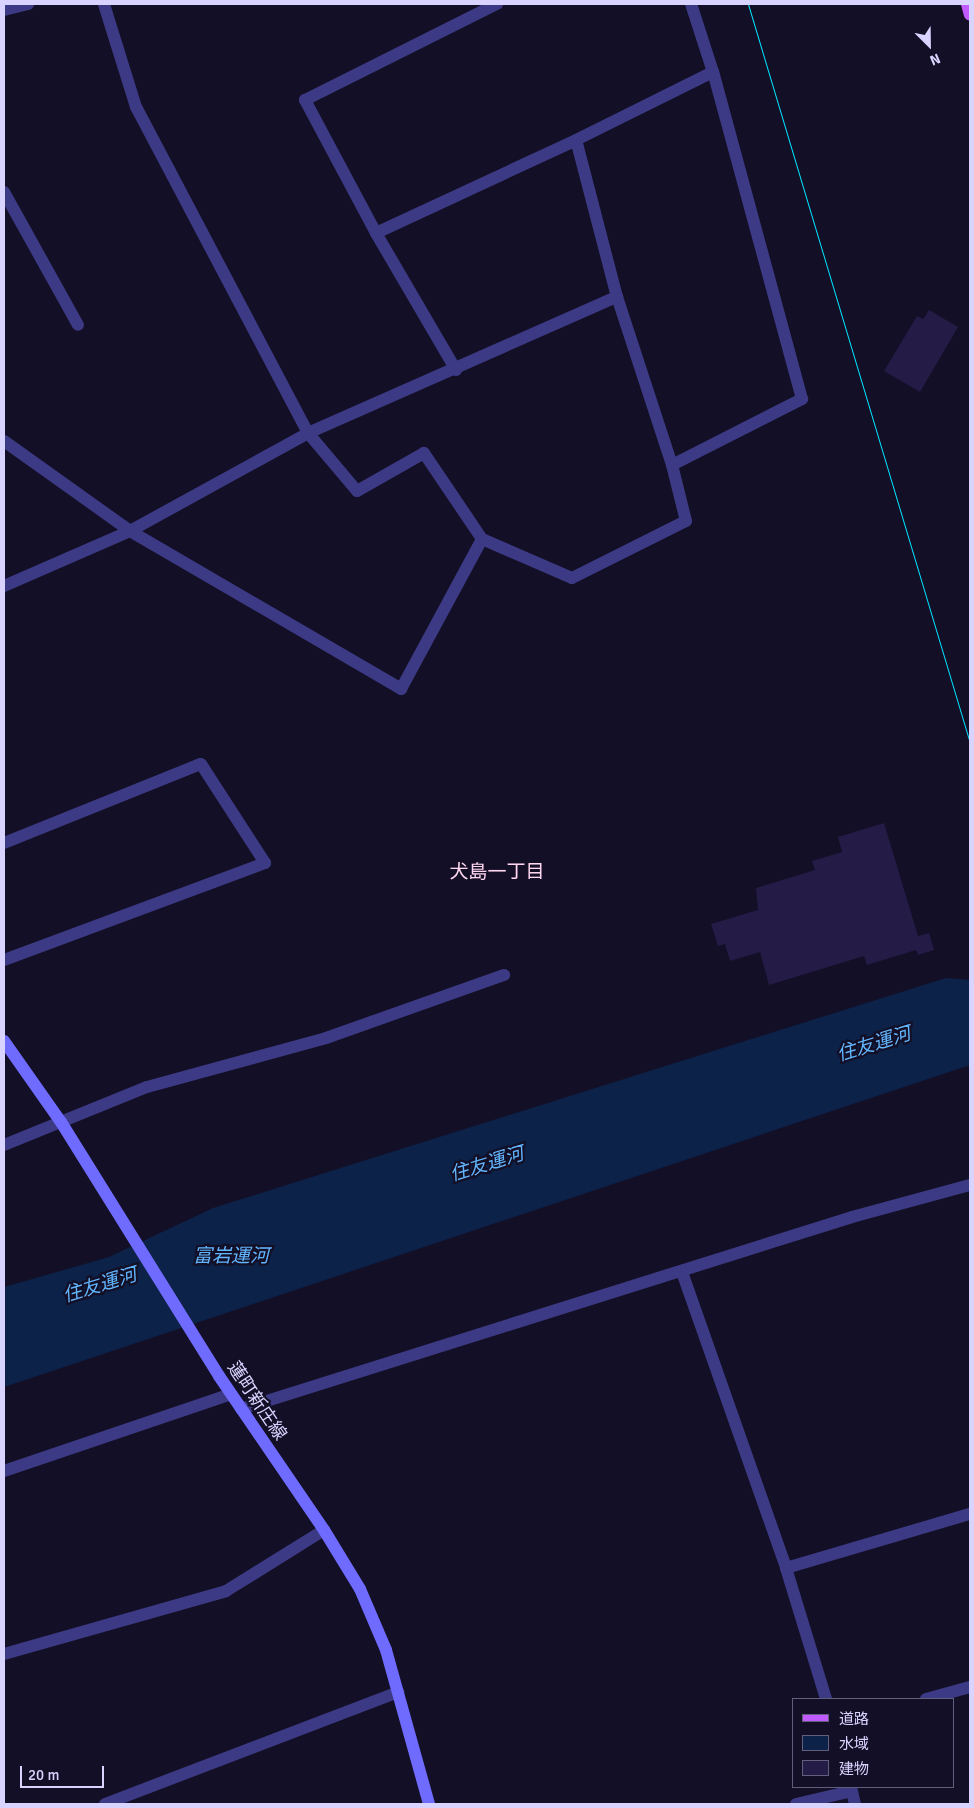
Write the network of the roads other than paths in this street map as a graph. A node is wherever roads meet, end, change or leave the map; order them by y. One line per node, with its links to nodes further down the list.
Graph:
1 (28, 4): 6 (street)
2 (104, 4): 15 (street)
3 (497, 4): 11 (street)
4 (691, 4): 8 (street)
5 (967, 4): 7 (main road)
6 (4, 10)
7 (970, 15)
8 (713, 72): 9 (street); 17 (street)
9 (576, 140): 11 (street); 12 (street)
10 (4, 192): 13 (street)
11 (376, 233): 14 (street)
12 (617, 297): 14 (street); 17 (street)
13 (78, 325)
14 (456, 370): 15 (street)
15 (308, 433): 18 (street); 19 (street)
16 (4, 441): 18 (street)
17 (672, 465): 19 (street)
18 (130, 531): 19 (street); 20 (street)
19 (482, 539)
20 (4, 586)
21 (4, 843): 22 (street)
22 (4, 960)
23 (504, 975): 25 (street)
24 (4, 1041): 25 (main road, 蓮町新庄線)
25 (61, 1122): 26 (street); 29 (main road, 蓮町新庄線)
26 (4, 1146)
27 (970, 1185): 28 (street)
28 (682, 1272): 30 (street); 34 (street)
29 (231, 1394): 30 (main road, 蓮町新庄線); 31 (street)
30 (241, 1409): 33 (main road, 蓮町新庄線)
31 (4, 1471)
32 (970, 1514): 34 (street)
33 (324, 1530): 35 (street); 37 (main road, 蓮町新庄線)
34 (786, 1568): 38 (street)
35 (4, 1654)
36 (970, 1687): 39 (street)
37 (398, 1692): 41 (street); 42 (main road, 蓮町新庄線)
38 (826, 1698)
39 (930, 1698)
40 (851, 1789): 43 (street); 44 (street)
41 (105, 1804)
42 (429, 1804)
43 (796, 1804)
44 (856, 1804)

